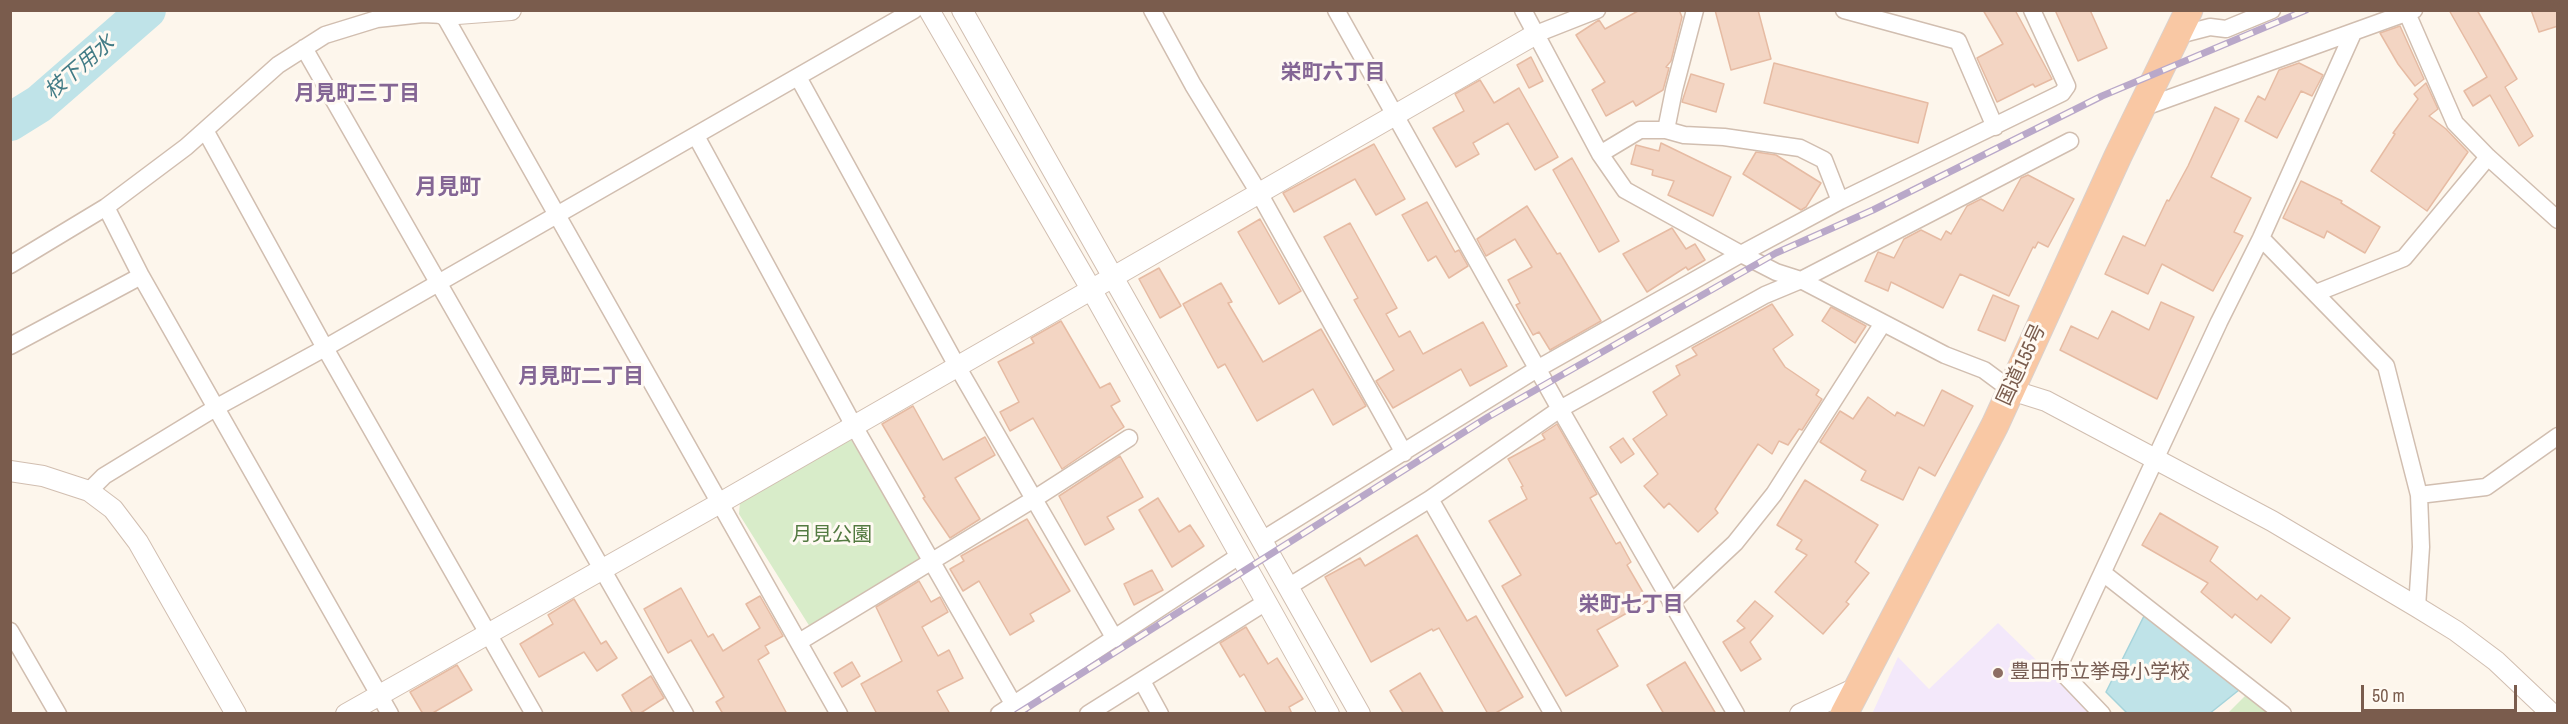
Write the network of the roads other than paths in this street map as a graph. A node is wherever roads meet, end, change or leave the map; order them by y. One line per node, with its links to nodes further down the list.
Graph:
1 (512, 10): 14 (street)
2 (914, 10): 19 (street)
3 (929, 10): 41 (street)
4 (962, 10): 38 (street)
5 (1152, 10): 29 (street)
6 (1336, 10): 21 (street)
7 (1523, 10): 17 (street)
8 (1597, 10): 17 (street)
9 (1695, 10): 24 (street)
10 (1844, 10): 22 (street)
11 (2032, 10): 22 (street)
12 (2272, 10): 15 (street)
13 (2410, 12): 16 (street); 28 (street)
14 (444, 15): 18 (street); 32 (street)
15 (2184, 23): 20 (highway, 国道155号)
16 (2353, 33): 20 (street); 34 (street)
17 (1536, 34): 21 (street); 27 (street)
18 (304, 48): 23 (street); 40 (street)
19 (798, 77): 25 (street); 46 (street)
20 (2142, 108): 48 (highway, 国道155号)
21 (1394, 116): 29 (street); 47 (street)
22 (1995, 127): 30 (street)
23 (205, 130): 31 (street); 45 (street)
24 (1666, 130): 27 (street); 30 (street)
25 (696, 136): 32 (street); 51 (street)
26 (2070, 141): 39 (street)
27 (1600, 154): 35 (street)
28 (2488, 158): 33 (street); 42 (street)
29 (1259, 193): 38 (street); 54 (street)
30 (1840, 201): 35 (street)
31 (106, 207): 36 (street); 37 (street)
32 (556, 216): 40 (street); 61 (street)
33 (2558, 220)
34 (2261, 238): 42 (street); 55 (street)
35 (1741, 254): 39 (street); 47 (street)
36 (10, 265)
37 (141, 276): 44 (street); 49 (street)
38 (1114, 277): 41 (street); 62 (street)
39 (1801, 280): 43 (street); 50 (street)
40 (440, 282): 45 (street); 65 (street)
41 (1091, 289): 46 (street); 63 (street)
42 (2316, 293): 58 (street)
43 (1882, 323): 48 (street); 69 (street)
44 (11, 346)
45 (325, 348): 49 (street); 71 (street)
46 (957, 366): 51 (street); 59 (street)
47 (1537, 369): 50 (street); 54 (street)
48 (2011, 390): 55 (street); 76 (highway, 国道155号)
49 (217, 407): 57 (street); 77 (street)
50 (1560, 410): 60 (street); 69 (street)
51 (854, 426): 61 (street); 64 (street)
52 (2558, 436): 58 (street)
53 (1129, 438): 59 (street)
54 (1404, 453): 62 (street)
55 (2154, 460): 66 (street); 70 (street)
56 (10, 471): 57 (street)
57 (89, 491): 81 (street)
58 (2419, 495): 70 (street)
59 (1034, 499): 64 (street); 73 (street)
60 (1430, 499): 67 (street); 91 (street)
61 (720, 503): 65 (street); 74 (street)
62 (1262, 540): 67 (street)
63 (1239, 556): 68 (street); 73 (street)
64 (931, 563): 74 (street); 79 (street)
65 (604, 568): 71 (street); 85 (street)
66 (2103, 573): 95 (street); 96 (street)
67 (1288, 588): 90 (street)
68 (1266, 602): 75 (street); 89 (street)
69 (1671, 603): 92 (street)
70 (2417, 607): 78 (street)
71 (489, 633): 77 (street); 84 (street)
72 (12, 639): 80 (street)
73 (1115, 639): 79 (street)
74 (799, 642): 86 (street)
75 (1142, 681): 87 (street); 88 (street)
76 (1856, 688): 93 (street); 94 (highway, 国道155号)
77 (379, 694): 82 (street); 83 (street)
78 (2550, 709)
79 (1010, 711)
80 (58, 714)
81 (236, 714)
82 (346, 714)
83 (390, 714)
84 (534, 714)
85 (685, 714)
86 (839, 714)
87 (1088, 714)
88 (1160, 714)
89 (1329, 714)
90 (1360, 714)
91 (1553, 714)
92 (1736, 714)
93 (1800, 714)
94 (1844, 714)
95 (2102, 714)
96 (2283, 714)

